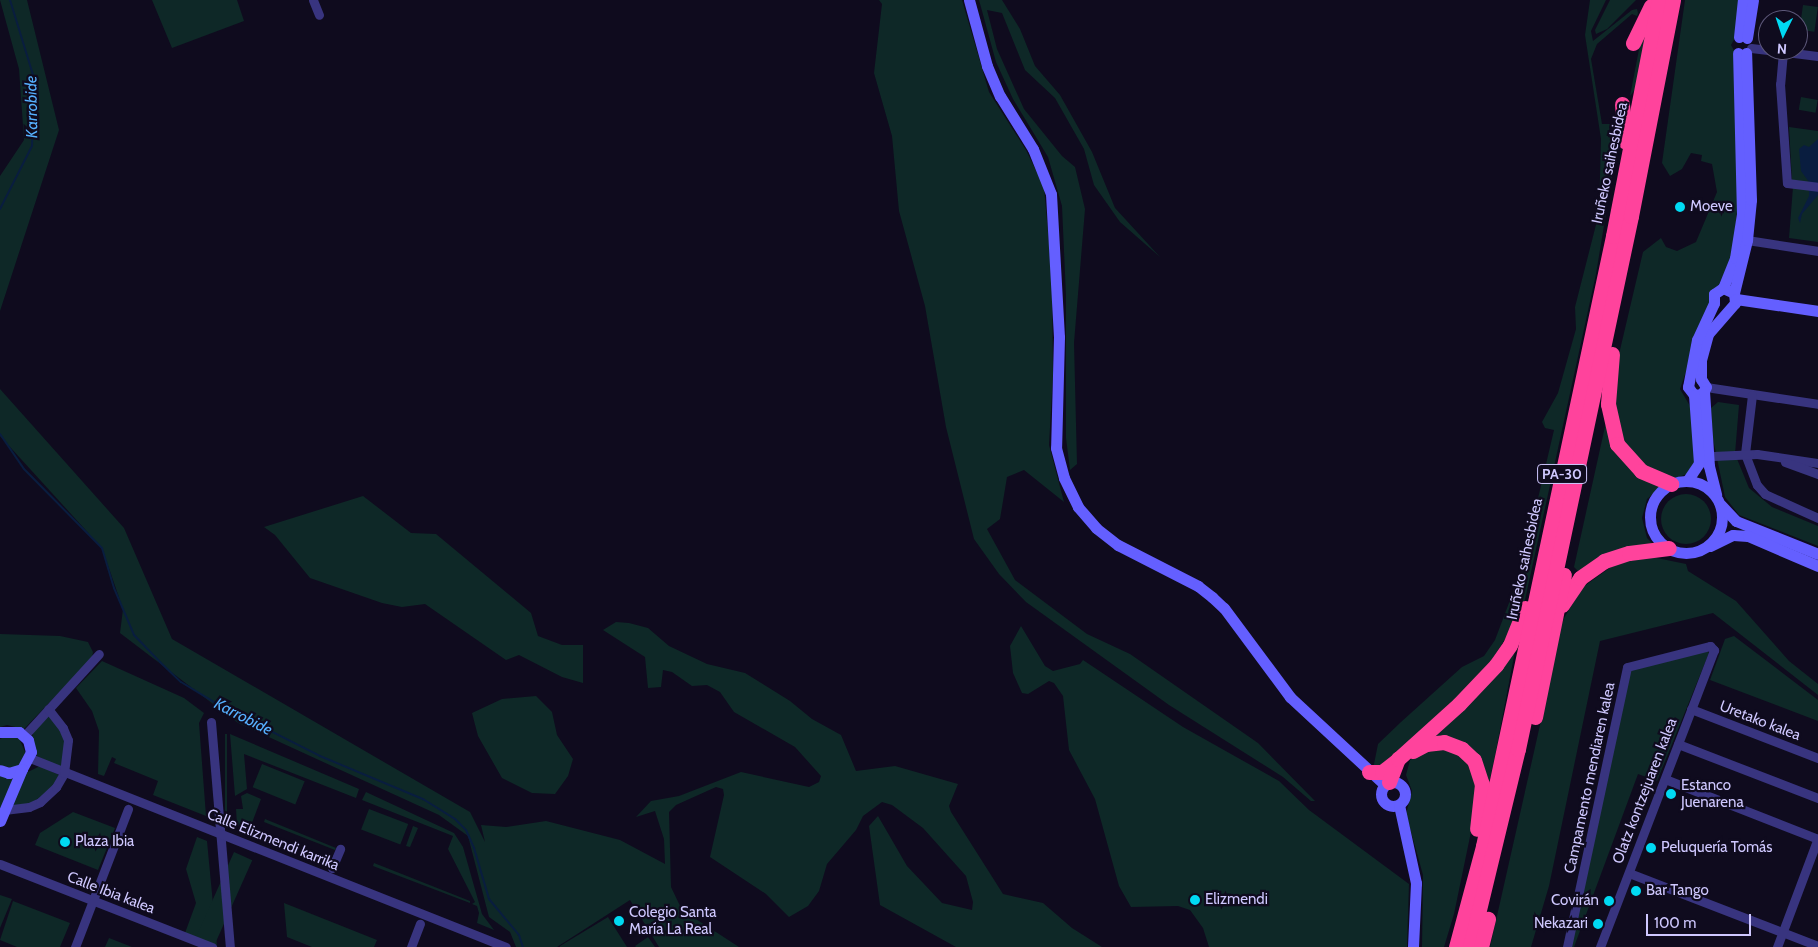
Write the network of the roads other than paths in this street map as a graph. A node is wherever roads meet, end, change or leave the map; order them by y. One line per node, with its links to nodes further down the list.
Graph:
1 (313, 0): 7 (street)
2 (969, 0): 49 (street)
3 (1654, 0): 8 (highway)
4 (1744, 0): 9 (street)
5 (1753, 0): 9 (street)
6 (1668, 1): 13 (highway, Iruñeko saihesbidea / PA-30); 22 (highway); 80 (highway, Iruñeko saihesbidea / PA-30)
7 (319, 15)
8 (1634, 43)
9 (1744, 46): 10 (street); 15 (street); 17 (street)
10 (1758, 48)
11 (1782, 60): 14 (street)
12 (1622, 104): 13 (highway)
13 (1626, 171): 33 (highway, Iruñeko saihesbidea / PA-30)
14 (1818, 187)
15 (1747, 240): 16 (street); 18 (street)
16 (1818, 250)
17 (1723, 288): 18 (street); 19 (street)
18 (1735, 296): 20 (street); 21 (street)
19 (1714, 303): 20 (street); 23 (street)
20 (1726, 310): 23 (street)
21 (1818, 311)
22 (1612, 354): 32 (highway); 40 (highway)
23 (1699, 386): 24 (street); 31 (street); 34 (street)
24 (1752, 395): 25 (street); 26 (street)
25 (1818, 404)
26 (1745, 454): 27 (street); 28 (street); 35 (street)
27 (1768, 455): 29 (street); 30 (street)
28 (1713, 456)
29 (1818, 463)
30 (1818, 474)
31 (1687, 481): 32 (street); 34 (street)
32 (1671, 484): 36 (street)
33 (1557, 496): 52 (highway); 79 (highway, Iruñeko saihesbidea / PA-30)
34 (1718, 500): 37 (street); 38 (street)
35 (1818, 518)
36 (1669, 548): 37 (street); 40 (highway)
37 (1704, 549): 39 (street)
38 (1818, 554)
39 (1818, 566)
40 (1558, 613): 81 (highway)
41 (1710, 646): 44 (street, Olatz kontzejuaren kalea); 82 (street, Campamento mendiaren kalea)
42 (98, 654): 43 (street)
43 (48, 709): 47 (street); 56 (street)
44 (1691, 709): 48 (street, Olatz kontzejuaren kalea); 51 (street, Uretako kalea)
45 (211, 722): 63 (street)
46 (0, 732): 47 (street)
47 (24, 736): 50 (street)
48 (1678, 744): 57 (street, Olatz kontzejuaren kalea); 59 (street)
49 (1352, 757): 55 (street); 58 (street)
50 (30, 758): 53 (street); 56 (street, Calle Elizmendi karrika)
51 (1818, 758)
52 (1396, 761): 55 (highway); 58 (highway)
53 (22, 769): 54 (street); 62 (street)
54 (0, 770)
55 (1370, 772): 58 (street)
56 (64, 773): 62 (street); 63 (street, Calle Elizmendi karrika)
57 (1665, 779): 64 (street); 68 (street, Olatz kontzejuaren kalea)
58 (1388, 785): 60 (street); 60 (street); 79 (highway)
59 (1818, 798)
60 (1396, 806): 78 (street)
61 (128, 809): 69 (street)
62 (2, 816)
63 (220, 834): 75 (street); 77 (street, Calle Elizmendi karrika)
64 (1818, 839): 71 (street)
65 (340, 849): 67 (street, Calle Elizmendi karrika)
66 (0, 864): 69 (street, Calle Ibia kalea)
67 (332, 868)
68 (1629, 873): 71 (street); 83 (street, Olatz kontzejuaren kalea)
69 (93, 900): 73 (street); 74 (street, Calle Ibia kalea)
70 (420, 924): 76 (street)
71 (1782, 932): 72 (street); 84 (street)
72 (1818, 946)
73 (75, 947)
74 (212, 947)
75 (230, 947)
76 (411, 947)
77 (506, 947)
78 (1413, 947)
79 (1454, 947)
80 (1470, 947)
81 (1481, 947)
82 (1567, 947)
83 (1600, 947)
84 (1777, 947)

